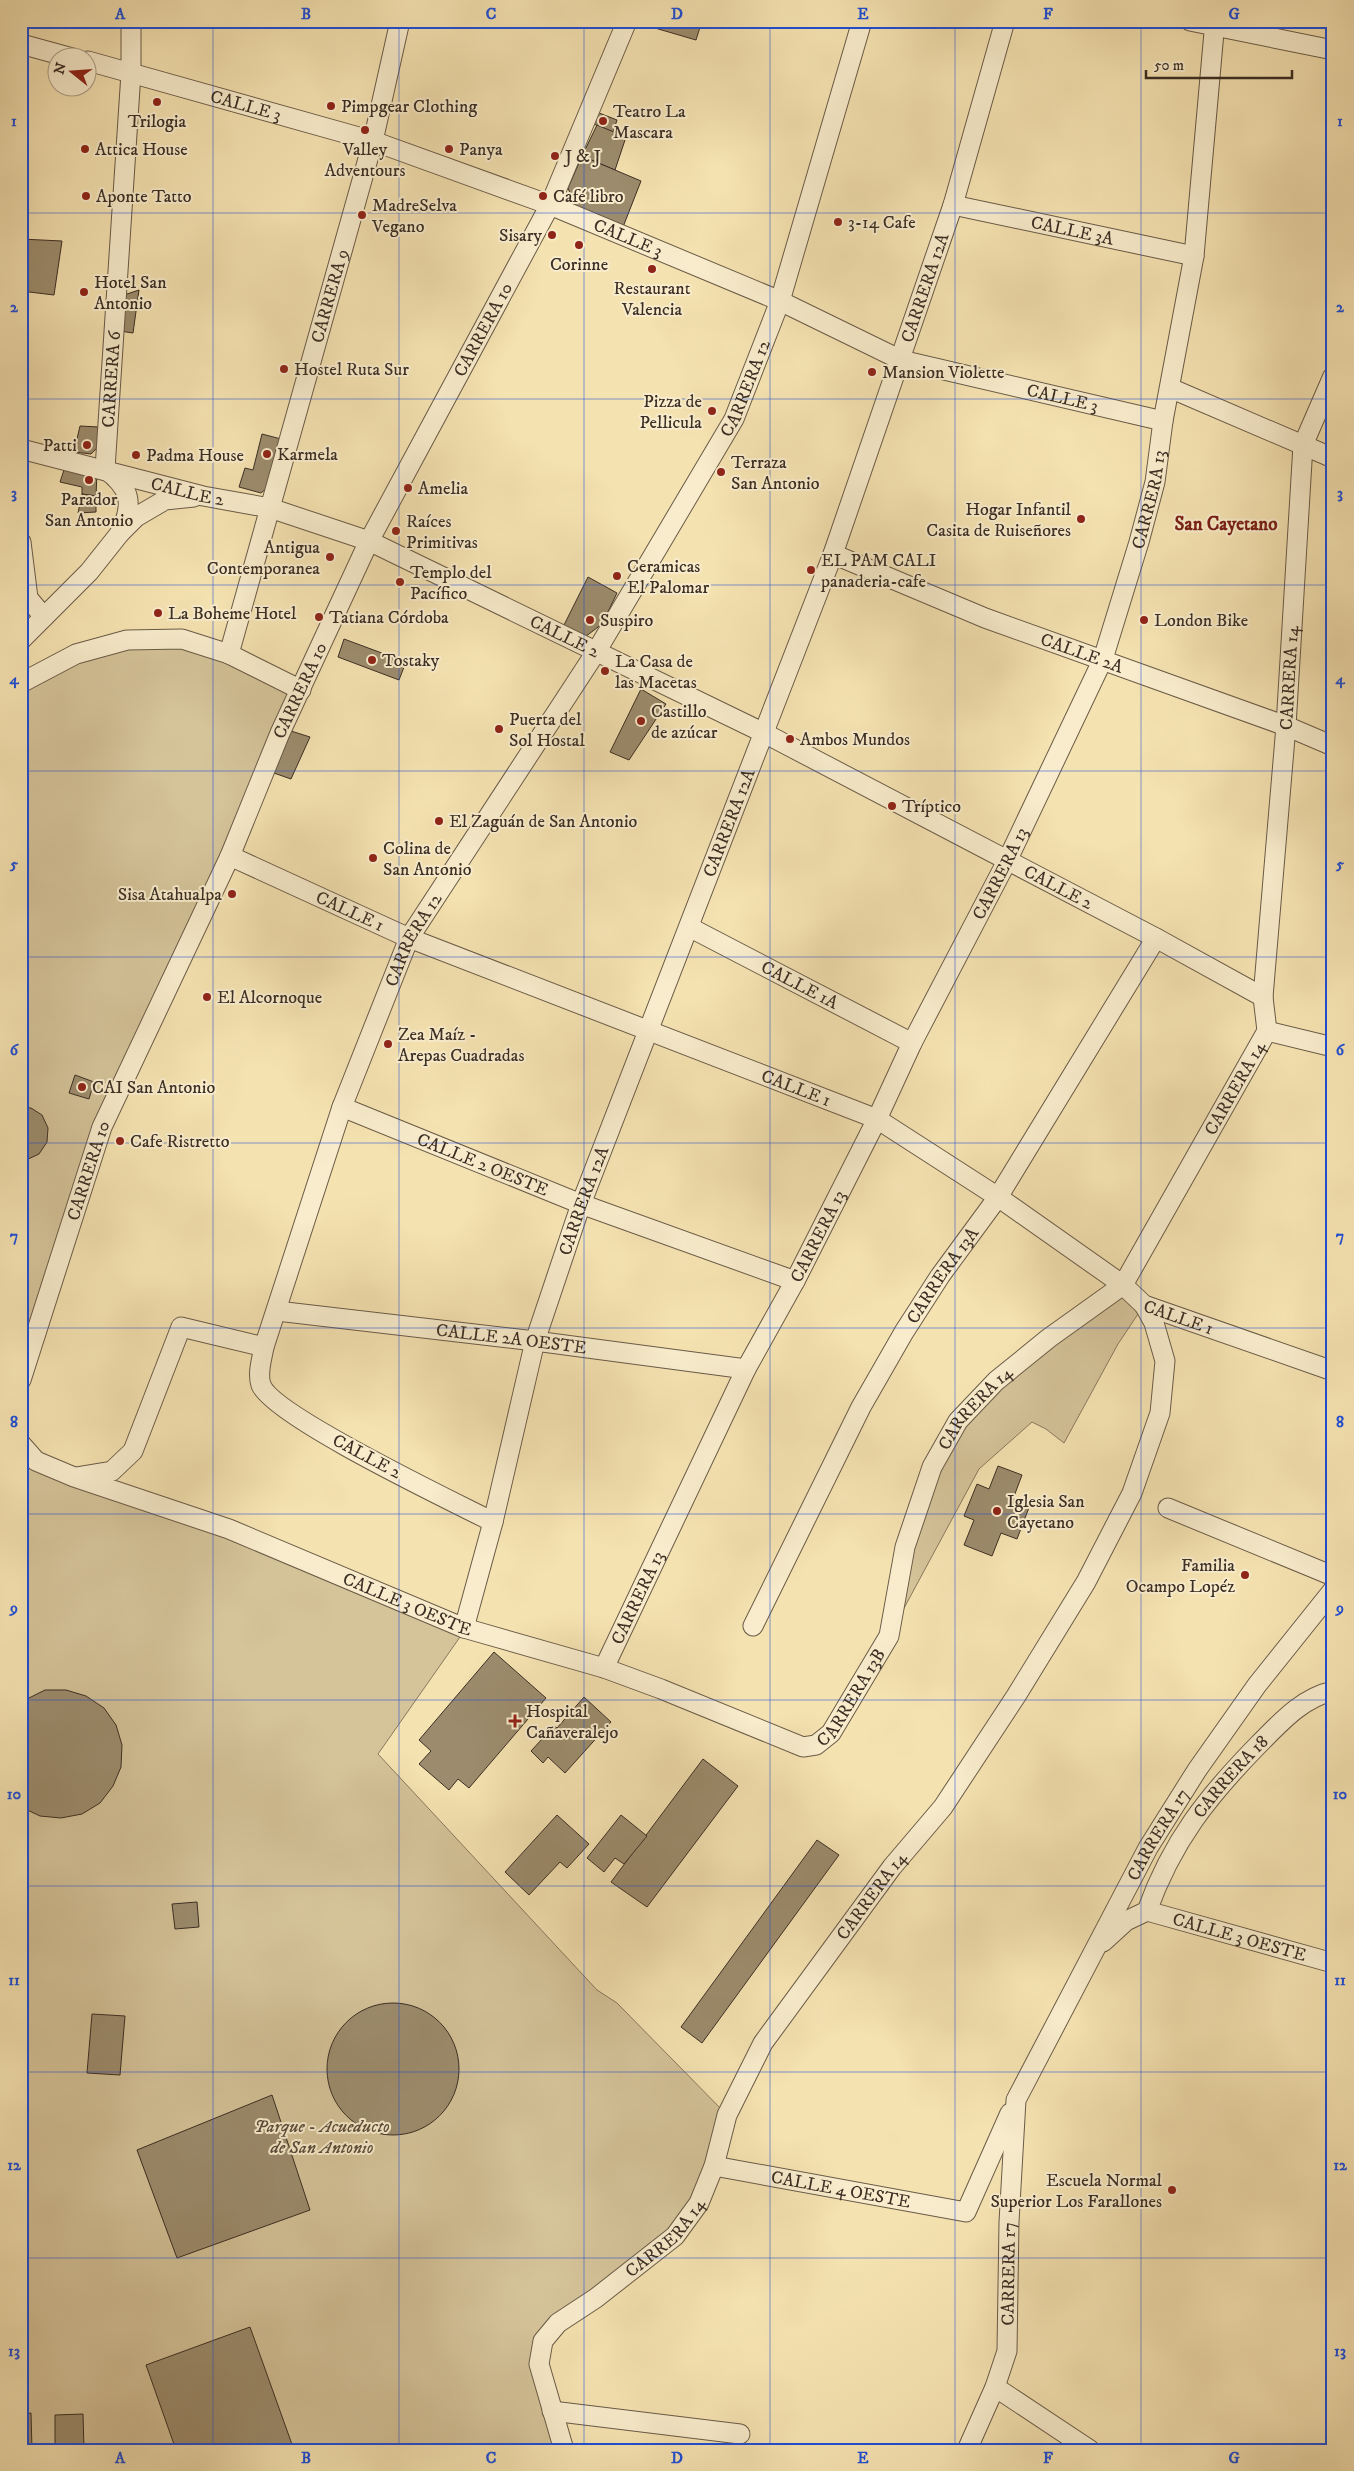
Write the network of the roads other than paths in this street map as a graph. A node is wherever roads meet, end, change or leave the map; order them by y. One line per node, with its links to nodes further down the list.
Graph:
1 (131, 21): 12 (street, CARRERA 6)
2 (400, 21): 13 (street, CARRERA 9)
3 (627, 21): 15 (street, CARRERA 10)
4 (862, 21): 17 (street, CARRERA 12)
5 (1004, 21): 14 (street, CARRERA 12A)
6 (1190, 21): 7 (street)
7 (1215, 24): 9 (street); 16 (street, CARRERA 13)
8 (21, 44): 10 (street)
9 (1333, 50)
10 (48, 51)
11 (98, 64): 12 (street, CALLE 3)
12 (131, 73): 13 (street, CALLE 3); 25 (street, CARRERA 6)
13 (373, 141): 15 (street, CALLE 3); 27 (street, CARRERA 9)
14 (952, 204): 16 (street, CALLE 3A); 18 (street, CARRERA 12A)
15 (550, 205): 17 (street, CALLE 3); 29 (street, CARRERA 10)
16 (1194, 256): 20 (street, CARRERA 13)
17 (780, 301): 18 (street, CALLE 3); 34 (street, CARRERA 12)
18 (901, 360): 21 (street, CALLE 3); 31 (street, CARRERA 12A)
19 (1333, 376): 22 (street, CARRERA 14)
20 (1170, 388): 21 (street, CARRERA 13); 22 (street)
21 (1163, 421): 36 (street, CARRERA 13)
22 (1303, 445): 24 (street); 39 (street, CARRERA 14)
23 (21, 448): 25 (street, CALLE 2)
24 (1333, 458)
25 (105, 469): 26 (street, CALLE 2); 28 (street)
26 (203, 496): 27 (street, CALLE 2); 28 (street)
27 (270, 508): 29 (street, CALLE 2); 35 (street, CARRERA 9)
28 (120, 532): 32 (street)
29 (369, 541): 34 (street, CALLE 2); 38 (street, CARRERA 10)
30 (21, 542): 32 (street)
31 (833, 554): 36 (street, CALLE 2A); 40 (street, CARRERA 12A)
32 (44, 617): 33 (street)
33 (21, 640)
34 (596, 652): 40 (street, CALLE 2); 45 (street, CARRERA 12)
35 (229, 654): 37 (street); 38 (street)
36 (1103, 660): 39 (street, CALLE 2A); 43 (street, CARRERA 13)
37 (21, 683)
38 (301, 690): 42 (street, CARRERA 10)
39 (1286, 726): 41 (street, CALLE 2A); 47 (street, CARRERA 14)
40 (764, 733): 43 (street, CALLE 2); 44 (street, CARRERA 12A)
41 (1333, 746)
42 (230, 856): 45 (street, CALLE 1); 65 (street, CARRERA 10)
43 (1007, 861): 46 (street, CALLE 2); 50 (street, CARRERA 13)
44 (689, 927): 49 (street, CARRERA 12A); 50 (street, CALLE 1A)
45 (409, 938): 49 (street, CALLE 1); 52 (street, CARRERA 12)
46 (1156, 938): 47 (street, CALLE 2); 54 (street, CARRERA 13A)
47 (1263, 997): 48 (street, CARRERA 14)
48 (1268, 1031): 51 (street); 57 (street, CARRERA 14)
49 (649, 1032): 53 (street, CALLE 1); 55 (street, CARRERA 12A)
50 (912, 1043): 53 (street, CARRERA 13)
51 (1333, 1047)
52 (342, 1107): 55 (street, CALLE 2 OESTE); 59 (street, CARRERA 12)
53 (877, 1118): 54 (street, CALLE 1); 56 (street, CARRERA 13)
54 (998, 1197): 57 (street, CALLE 1); 72 (street, CARRERA 13A)
55 (581, 1204): 56 (street, CALLE 2 OESTE); 60 (street, CARRERA 12A)
56 (795, 1281): 62 (street, CARRERA 13)
57 (1123, 1285): 58 (street, CALLE 1); 74 (street, CARRERA 14)
58 (1144, 1306): 63 (street, CALLE 1); 82 (street, CARRERA 14)
59 (277, 1311): 60 (street, CALLE 2A OESTE); 61 (street, CARRERA 12)
60 (535, 1340): 62 (street, CALLE 2A OESTE); 69 (street, CARRERA 12A)
61 (264, 1347): 64 (street, CARRERA 12); 67 (street)
62 (746, 1369): 75 (street, CARRERA 13)
63 (1333, 1371)
64 (260, 1373): 69 (street, CALLE 2)
65 (21, 1380)
66 (21, 1444): 67 (street, CALLE 3 OESTE)
67 (74, 1477): 73 (street, CALLE 3 OESTE)
68 (1168, 1508): 70 (street)
69 (493, 1522): 73 (street, CARRERA 12A)
70 (1333, 1576)
71 (1333, 1590): 79 (street, CARRERA 17)
72 (754, 1626)
73 (464, 1628): 75 (street, CALLE 3 OESTE)
74 (889, 1636): 77 (street, CARRERA 13B)
75 (604, 1668): 77 (street, CALLE 3 OESTE)
76 (1333, 1692): 78 (street, CARRERA 18)
77 (803, 1747)
78 (1147, 1910): 79 (street); 80 (street, CALLE 3 OESTE)
79 (1094, 1949): 81 (street, CARRERA 17)
80 (1333, 1963)
81 (1016, 2100): 83 (street, CARRERA 17); 84 (street, CARRERA 17)
82 (714, 2166): 83 (street, CALLE 4 OESTE); 85 (street, CARRERA 14)
83 (966, 2212)
84 (995, 2387): 88 (street); 89 (street)
85 (552, 2411): 86 (street); 87 (street, CARRERA 14)
86 (740, 2434)
87 (564, 2450)
88 (967, 2450)
89 (1090, 2450)

